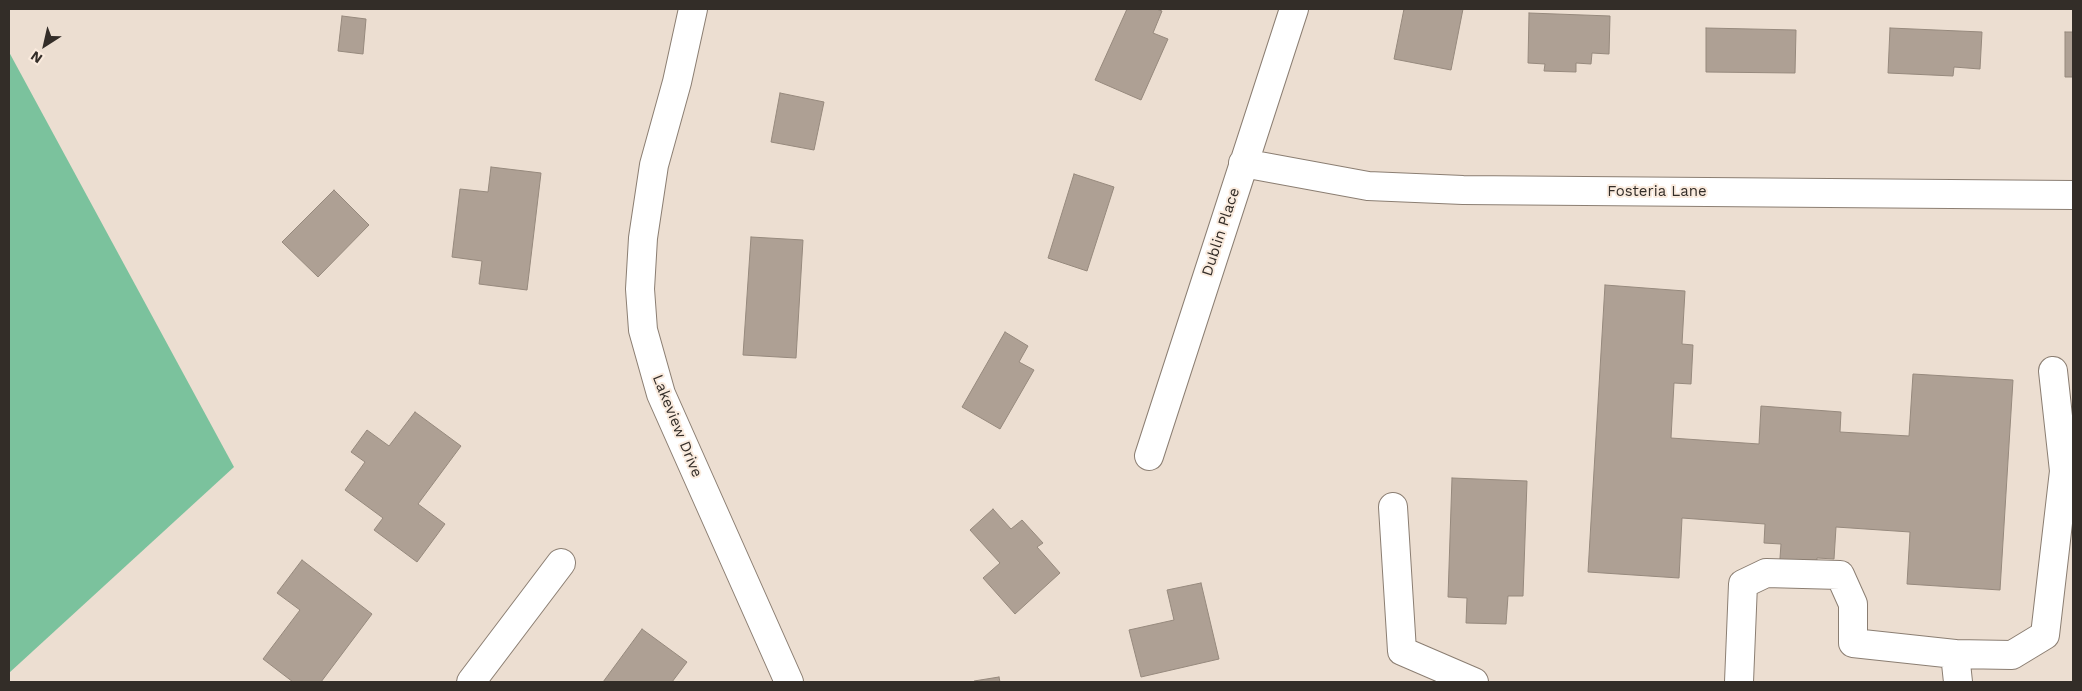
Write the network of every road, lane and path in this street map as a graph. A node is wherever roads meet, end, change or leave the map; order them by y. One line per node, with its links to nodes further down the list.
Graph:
1 (693, 9): 11 (street, Lakeview Drive)
2 (1294, 9): 3 (street, Dublin Place)
3 (1243, 163): 4 (street, Fosteria Lane); 6 (street, Dublin Place)
4 (2073, 195)
5 (2054, 371): 9 (street)
6 (1150, 456)
7 (1393, 507): 12 (street)
8 (562, 563): 10 (street)
9 (1955, 654): 13 (street); 14 (street)
10 (472, 682)
11 (789, 682)
12 (1474, 682)
13 (1739, 682)
14 (1958, 682)

